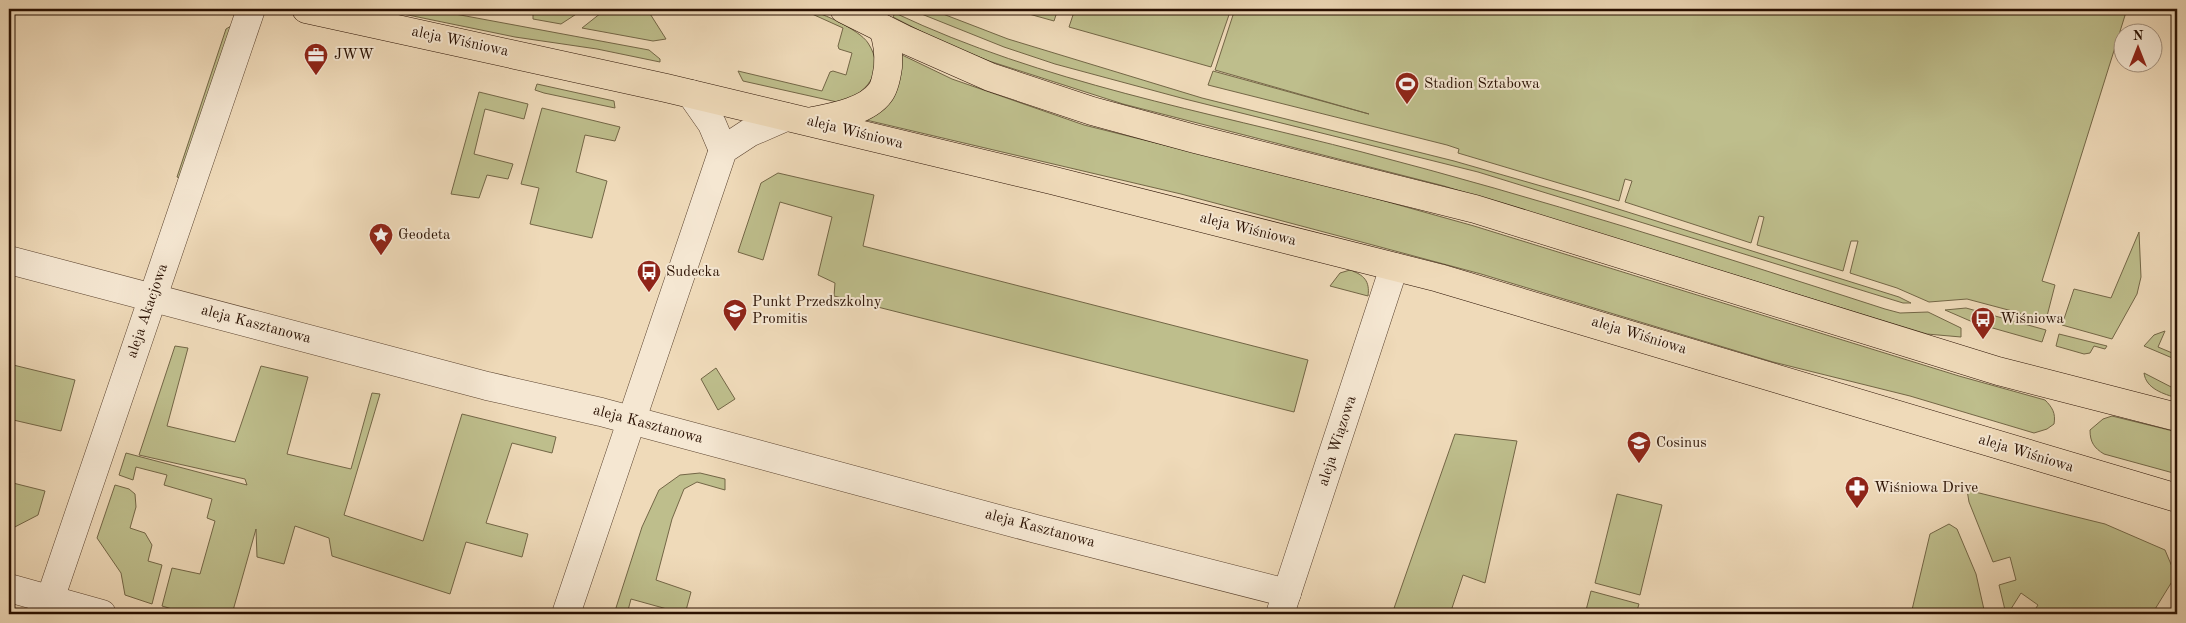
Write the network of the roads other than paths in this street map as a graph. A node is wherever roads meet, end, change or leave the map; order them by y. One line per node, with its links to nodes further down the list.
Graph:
1 (251, 9): 11 (street, aleja Akacjowa)
2 (306, 9): 4 (main road, aleja Wiśniowa)
3 (844, 9): 5 (main road)
4 (346, 13): 6 (main road, aleja Wiśniowa)
5 (883, 29): 7 (main road); 12 (main road)
6 (691, 94): 7 (main road, aleja Wiśniowa); 8 (street)
7 (798, 120): 8 (street); 10 (main road, aleja Wiśniowa)
8 (723, 150): 13 (street)
9 (9, 260): 11 (street, aleja Kasztanowa)
10 (1394, 267): 14 (main road, aleja Wiśniowa); 17 (street, aleja Wiązowa)
11 (153, 298): 13 (street, aleja Kasztanowa); 18 (street, aleja Akacjowa)
12 (2177, 417)
13 (630, 421): 17 (street, aleja Kasztanowa); 20 (street)
14 (2166, 496): 15 (main road)
15 (2177, 512)
16 (9, 588): 18 (street)
17 (1284, 604)
18 (47, 607): 19 (street)
19 (102, 614)
20 (566, 614)

